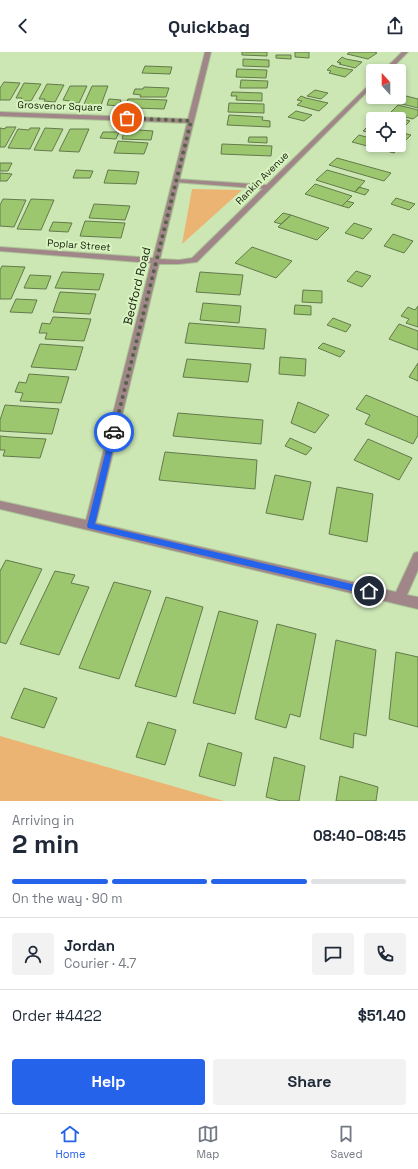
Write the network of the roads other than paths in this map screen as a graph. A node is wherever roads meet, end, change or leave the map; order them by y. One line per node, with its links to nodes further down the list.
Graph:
1 (208, 52): 6 (street, Bedford Road)
2 (405, 52): 3 (street)
3 (393, 64)
4 (366, 91): 8 (street, Rankin Avenue)
5 (0, 114): 6 (street, Grosvenor Square)
6 (191, 121): 7 (street, Bedford Road)
7 (176, 181): 8 (street); 10 (street, Bedford Road)
8 (267, 187): 10 (street, Rankin Avenue)
9 (0, 249): 10 (street, Poplar Street)
10 (156, 261): 12 (street, Bedford Road)
11 (0, 505): 12 (street)
12 (90, 526): 14 (street)
13 (418, 557): 14 (street)
14 (400, 598): 15 (street)
15 (418, 603)

